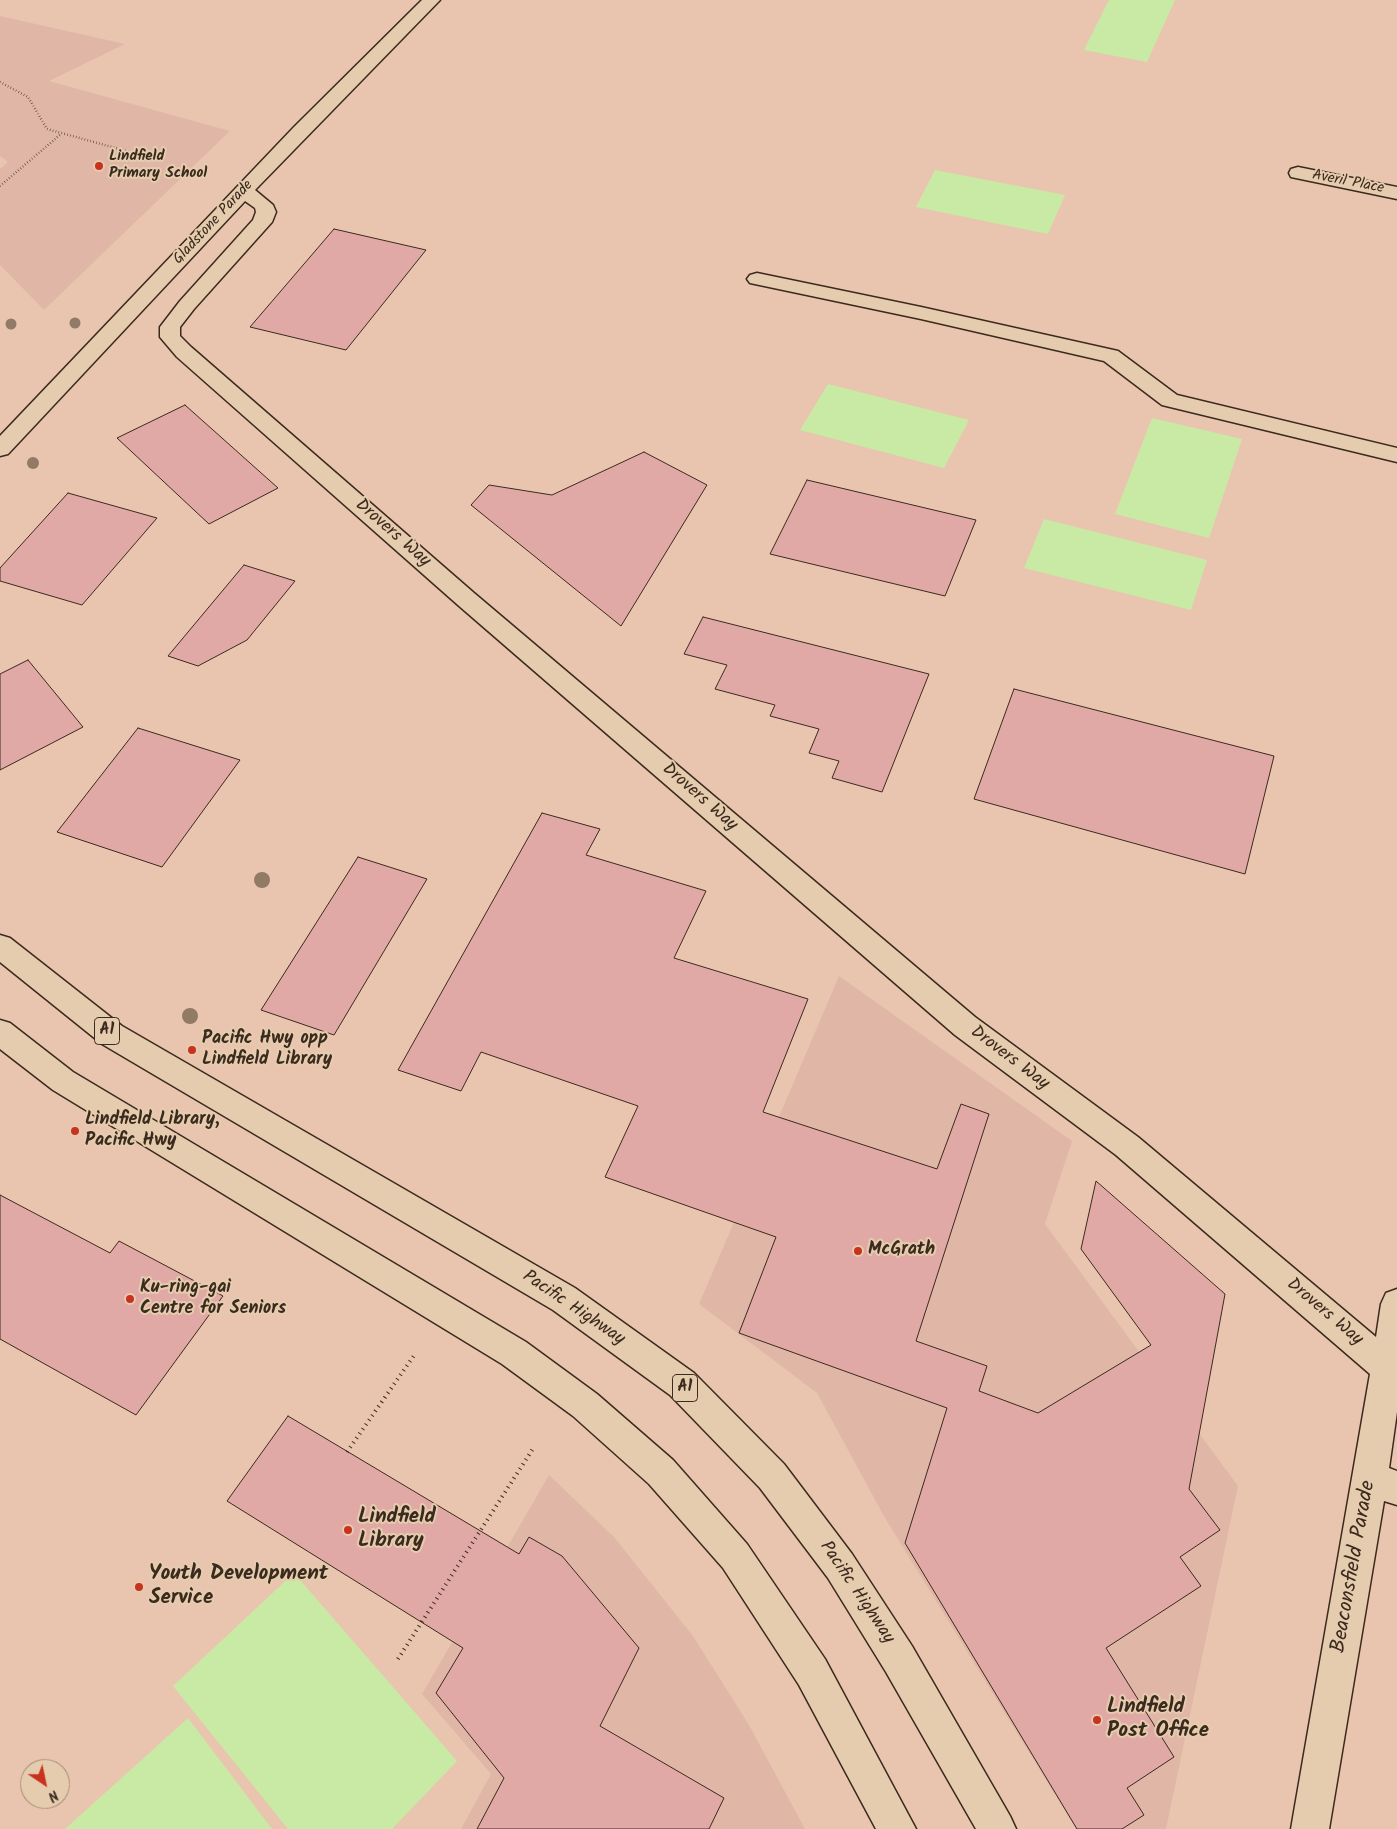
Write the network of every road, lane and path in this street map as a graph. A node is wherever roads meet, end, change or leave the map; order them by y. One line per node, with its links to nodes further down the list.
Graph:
1 (432, 0): 9 (main road, Gladstone Parade)
2 (0, 82): 3 (path)
3 (62, 134): 5 (path); 8 (path)
4 (113, 142): 5 (path)
5 (108, 147): 6 (path)
6 (152, 153)
7 (1298, 173): 10 (main road, Averil Place)
8 (0, 186)
9 (244, 190): 12 (main road, Gladstone Parade); 18 (main road, Drovers Way)
10 (1397, 193)
11 (757, 279): 13 (main road)
12 (0, 449)
13 (1397, 455)
14 (0, 946): 24 (main road, Pacific Highway / A1)
15 (0, 1032): 23 (main road)
16 (1397, 1304): 18 (main road, Beaconsfield Parade)
17 (415, 1354): 20 (path)
18 (1388, 1368): 21 (main road, Beaconsfield Parade)
19 (534, 1447): 22 (path)
20 (347, 1452)
21 (1384, 1484): 25 (main road, Beaconsfield Parade)
22 (398, 1659)
23 (897, 1829)
24 (997, 1829)
25 (1310, 1829)

